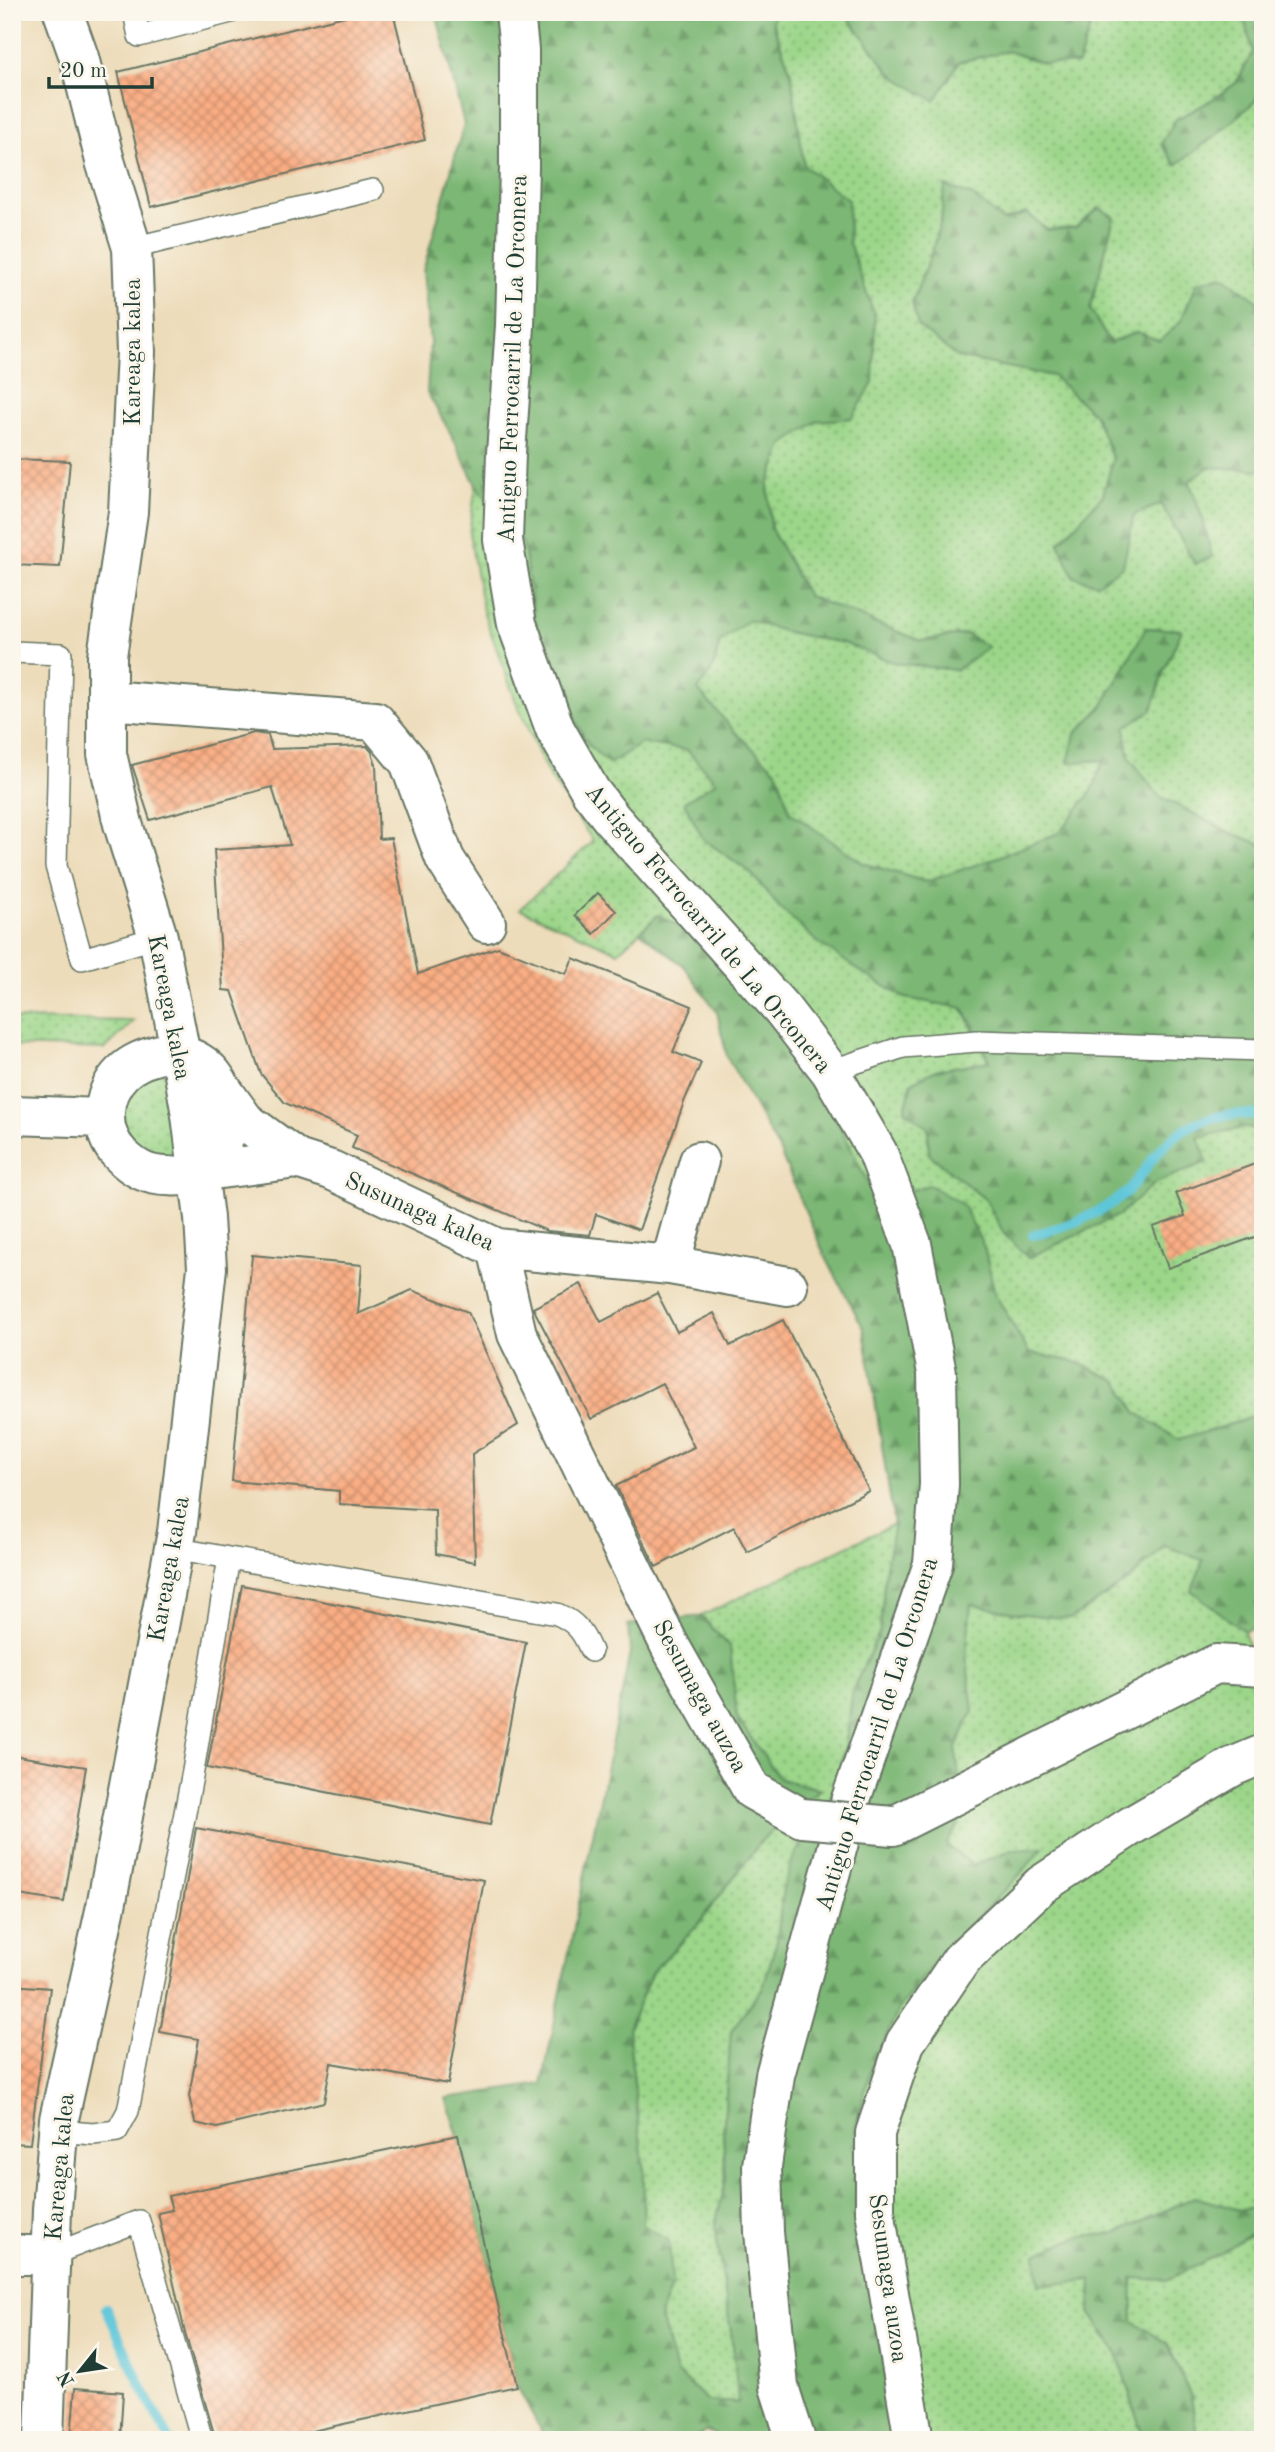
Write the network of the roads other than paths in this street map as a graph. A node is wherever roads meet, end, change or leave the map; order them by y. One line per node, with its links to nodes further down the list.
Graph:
1 (62, 12): 6 (street, Kareaga kalea)
2 (134, 12): 3 (lane)
3 (231, 12)
4 (515, 12): 13 (street, Antiguo Ferrocarril de La Orconera)
5 (373, 190): 6 (lane)
6 (132, 247): 8 (street, Kareaga kalea)
7 (12, 652): 10 (lane)
8 (107, 700): 9 (street); 10 (street, Kareaga kalea)
9 (486, 923)
10 (158, 937): 12 (street, Kareaga kalea)
11 (1263, 1050): 13 (lane)
12 (181, 1055): 14 (street); 16 (street); 19 (street, Kareaga kalea)
13 (831, 1072): 33 (street, Antiguo Ferrocarril de La Orconera)
14 (225, 1092): 17 (street); 19 (street)
15 (12, 1115): 16 (street)
16 (104, 1118): 19 (street)
17 (297, 1159): 19 (street); 20 (street, Susunaga kalea)
18 (699, 1161): 21 (street)
19 (197, 1172): 23 (street, Kareaga kalea)
20 (496, 1248): 21 (street, Susunaga kalea); 26 (street, Sesumaga auzoa, bridge)
21 (670, 1265): 22 (street, Susunaga kalea)
22 (788, 1286)
23 (174, 1548): 24 (lane); 28 (street, Kareaga kalea)
24 (229, 1558): 25 (lane); 28 (lane)
25 (592, 1651)
26 (1263, 1667)
27 (1263, 1754): 34 (street, Sesumaga auzoa)
28 (58, 2131): 30 (street, Kareaga kalea)
29 (12, 2255): 30 (street)
30 (51, 2255): 31 (street, Kareaga kalea); 32 (lane)
31 (44, 2440)
32 (202, 2440)
33 (796, 2440)
34 (914, 2440)

